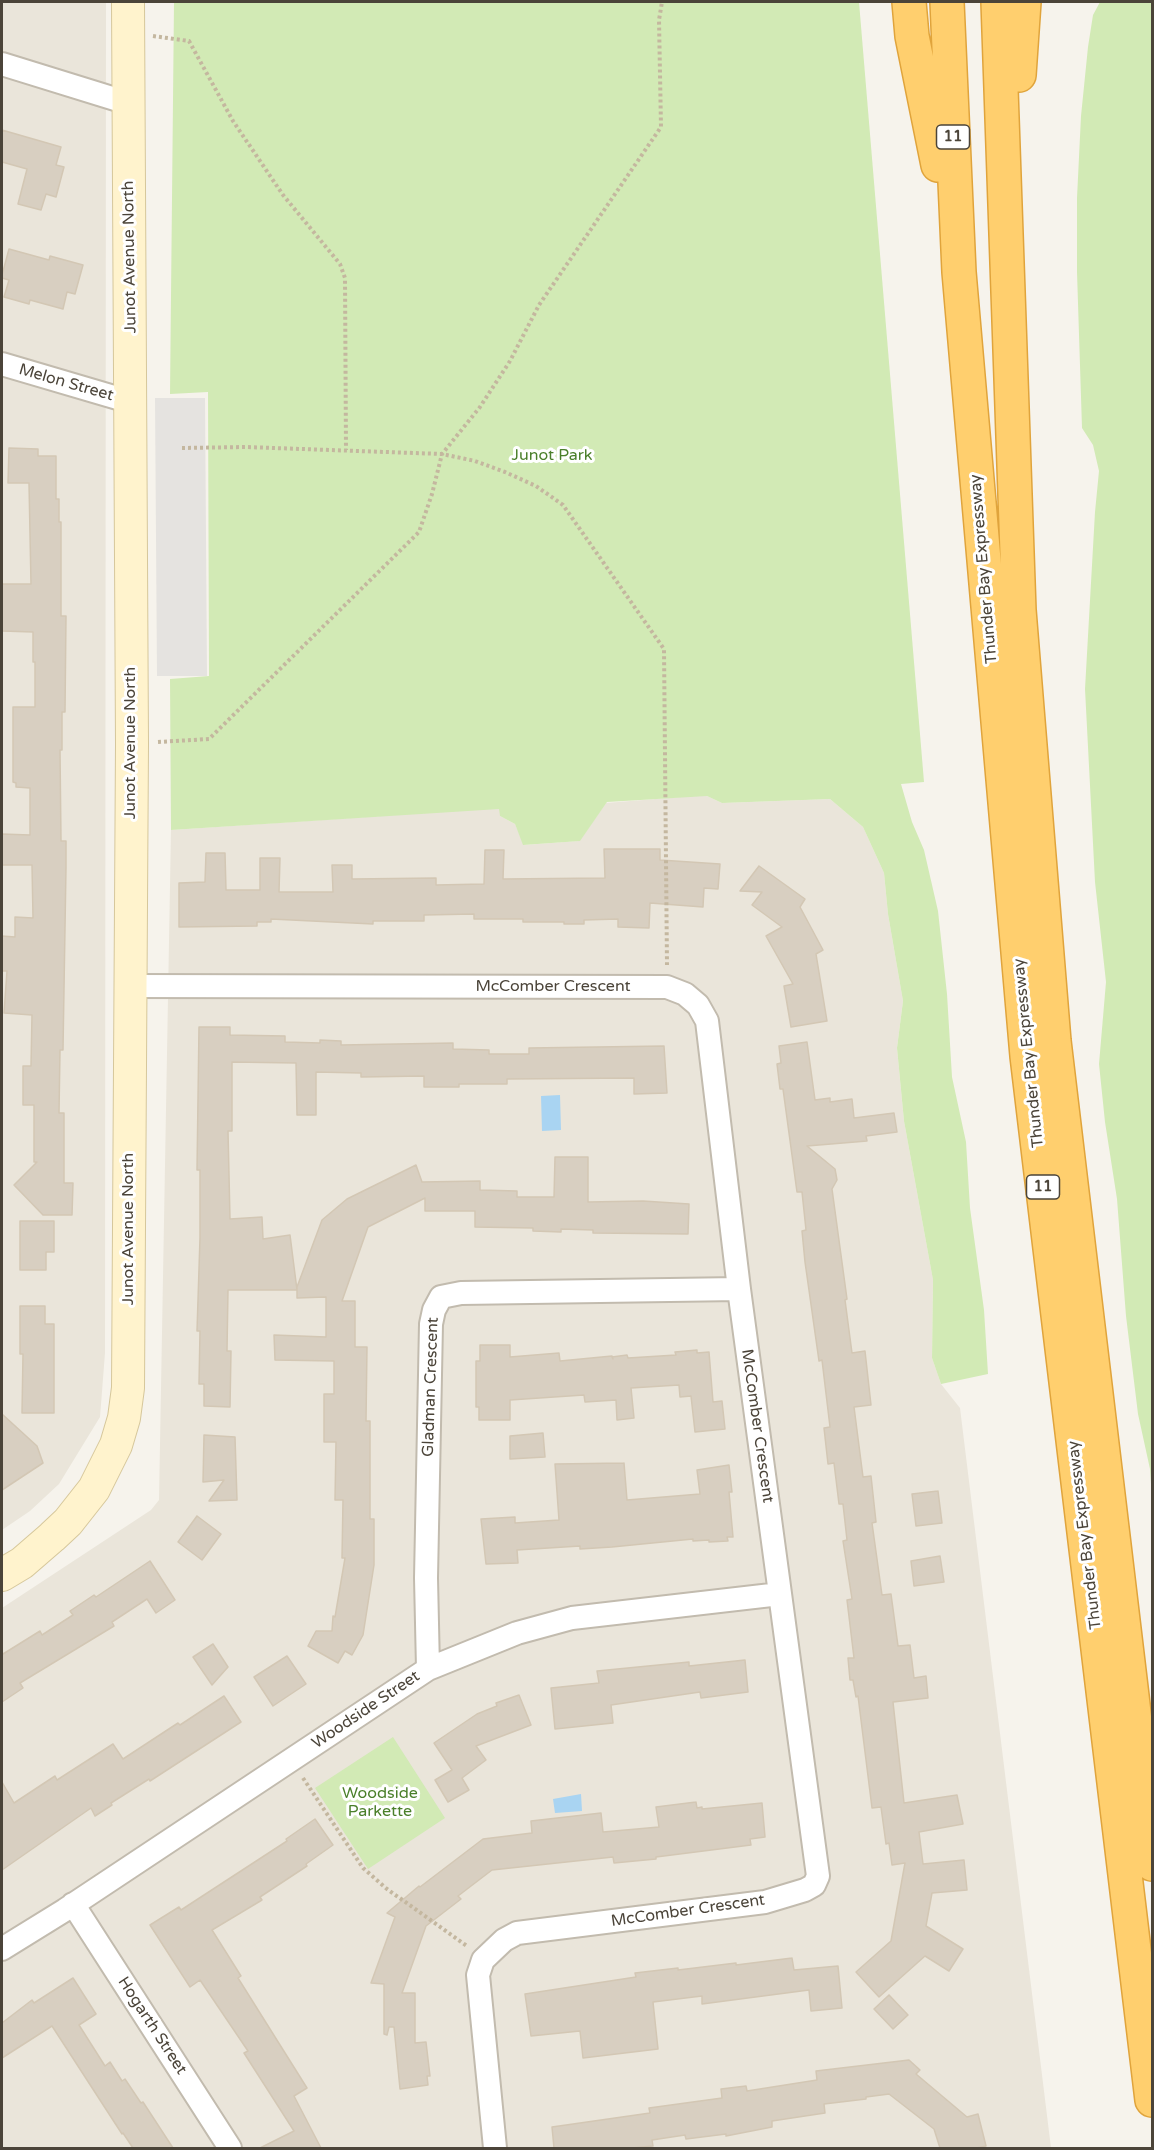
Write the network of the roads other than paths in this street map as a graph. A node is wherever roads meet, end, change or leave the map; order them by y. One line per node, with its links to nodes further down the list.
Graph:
1 (128, 2): 7 (main road, Junot Avenue North)
2 (909, 2): 9 (highway)
3 (947, 2): 9 (highway, Thunder Bay Expressway / 11)
4 (998, 2): 8 (highway, Thunder Bay Expressway / 11)
5 (1024, 2): 8 (highway)
6 (2, 64): 7 (street)
7 (128, 103): 11 (main road, Junot Avenue North)
8 (1007, 248): 17 (highway, Thunder Bay Expressway / 11)
9 (959, 272): 20 (highway, Thunder Bay Expressway / 11)
10 (2, 363): 11 (street, Melon Street)
11 (131, 402): 12 (main road, Junot Avenue North)
12 (129, 986): 13 (street, McComber Crescent); 14 (main road, Junot Avenue North)
13 (739, 1290): 15 (street, McComber Crescent); 16 (street, Gladman Crescent)
14 (2, 1575)
15 (780, 1594): 16 (street, Woodside Street); 22 (street, McComber Crescent)
16 (428, 1669): 18 (street, Woodside Street)
17 (1152, 1864)
18 (73, 1904): 19 (street, Woodside Street); 21 (street, Hogarth Street)
19 (2, 1949)
20 (1152, 2100)
21 (230, 2148)
22 (495, 2148)

